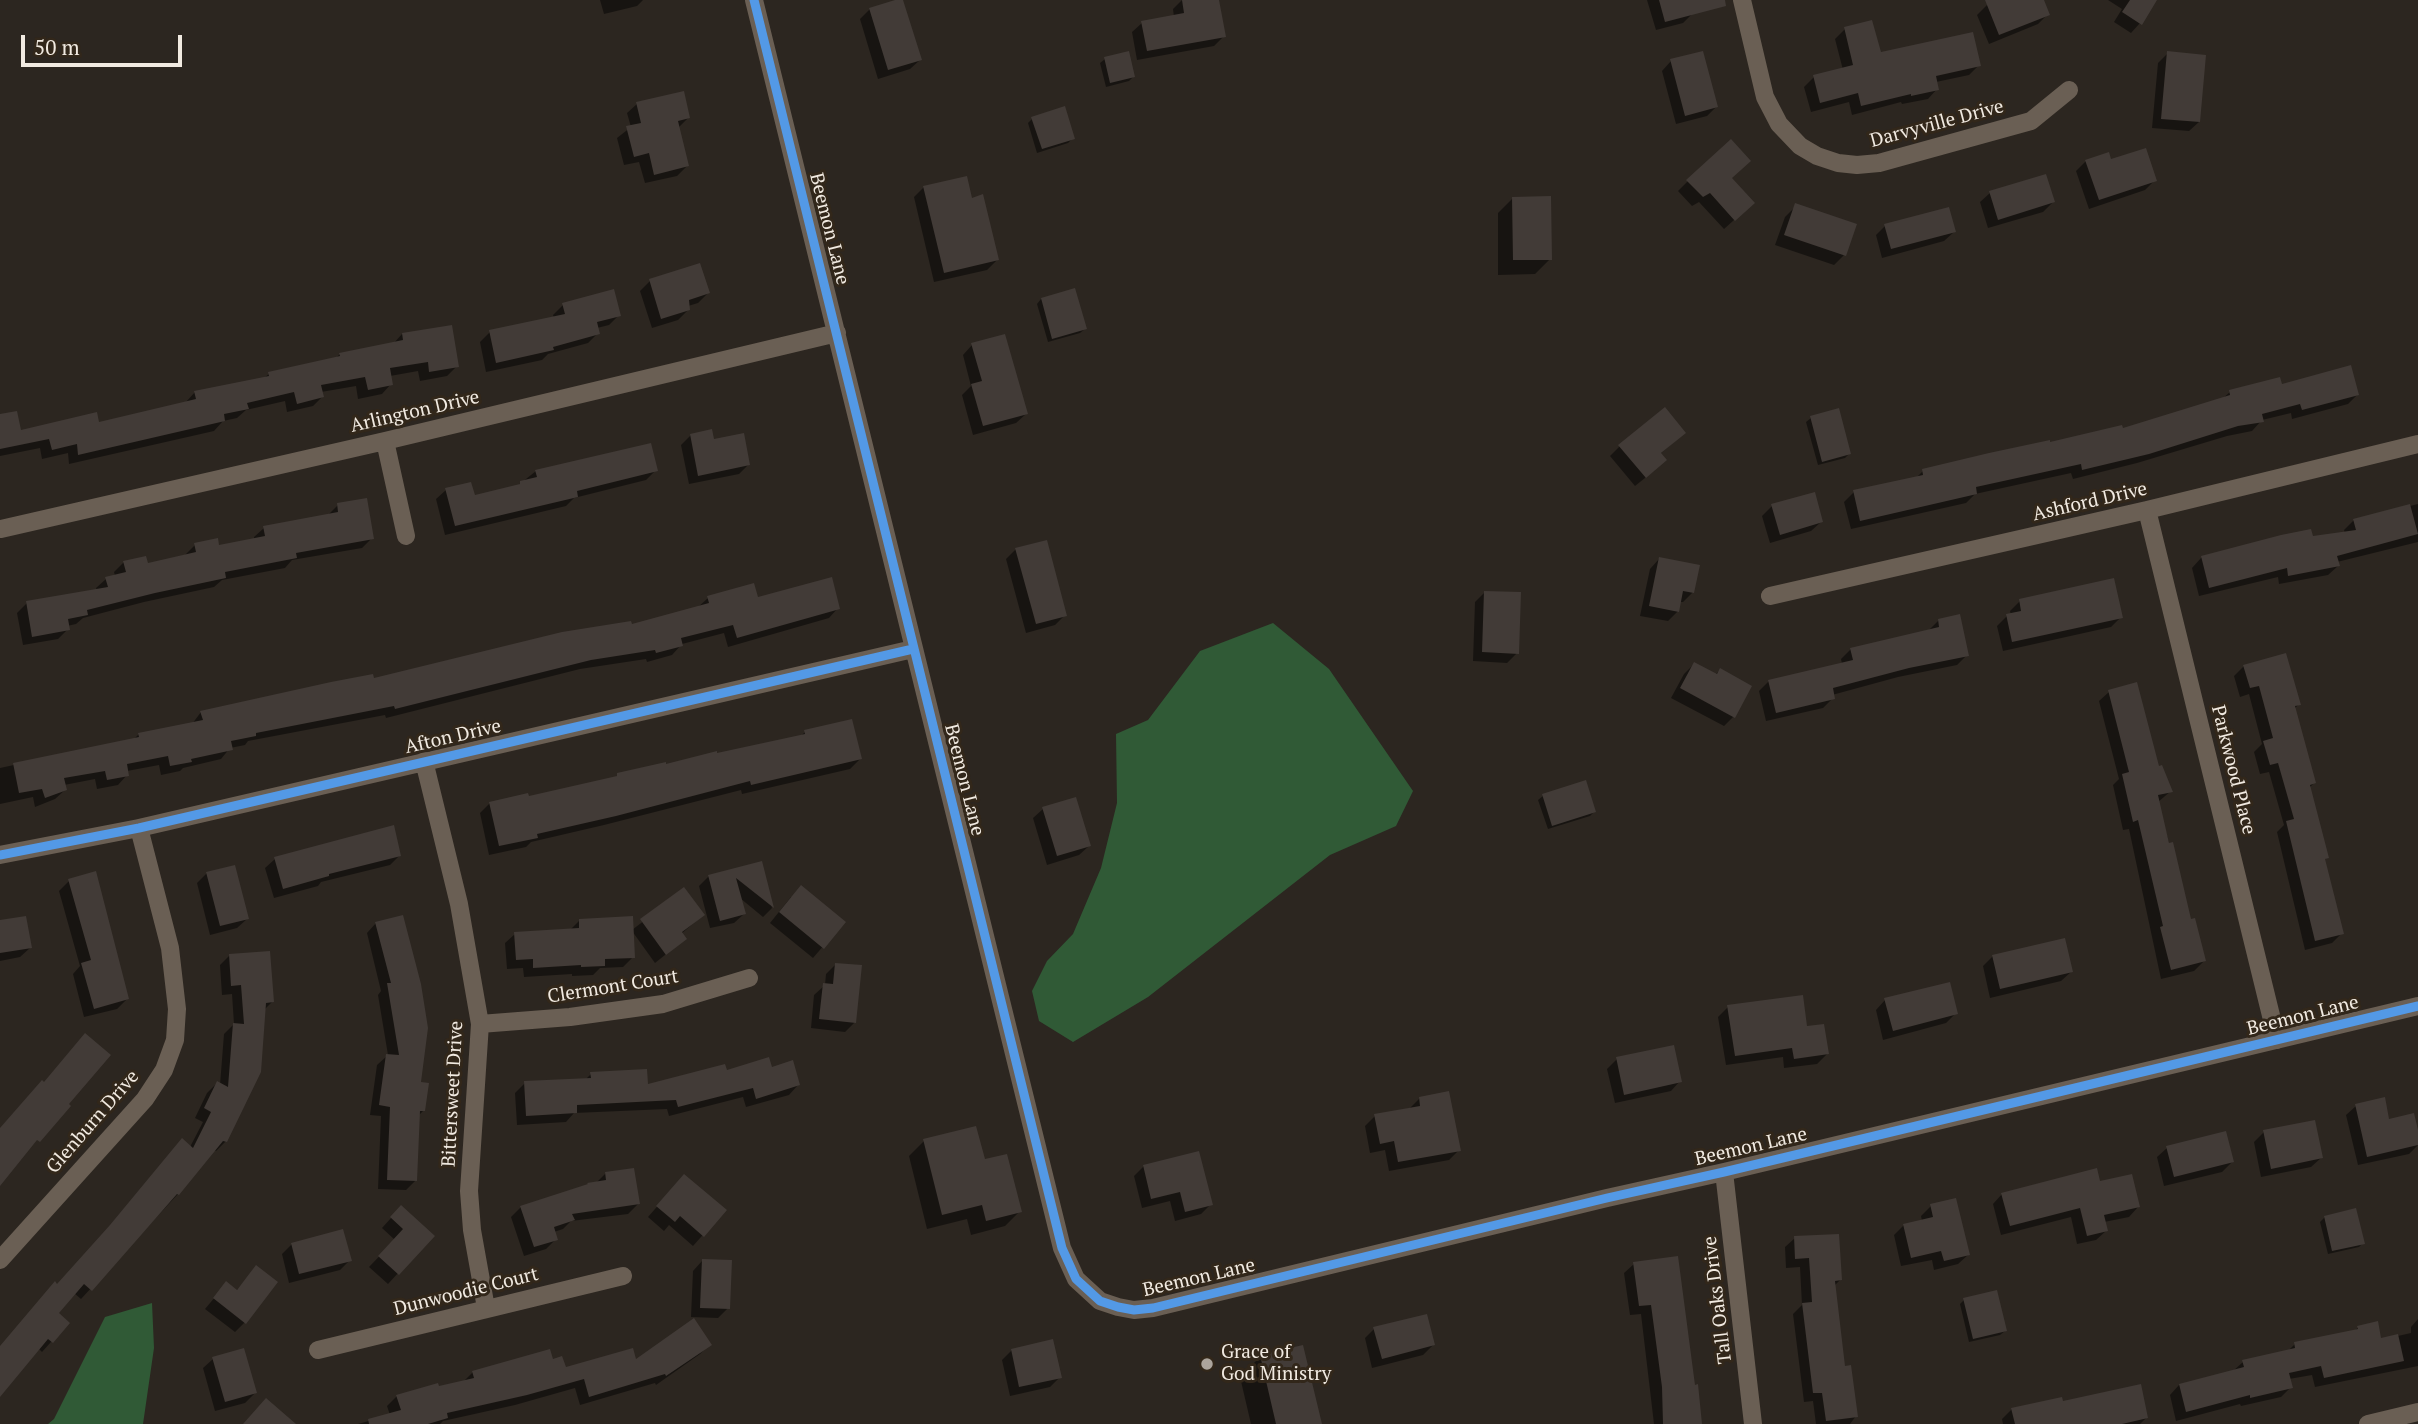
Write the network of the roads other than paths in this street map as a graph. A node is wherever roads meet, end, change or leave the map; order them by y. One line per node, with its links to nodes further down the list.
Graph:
1 (754, 0): 4 (street, Beemon Lane)
2 (1742, 0): 3 (street, Darvyville Drive)
3 (2069, 90)
4 (837, 333): 5 (street, Arlington Drive); 11 (street, Beemon Lane)
5 (385, 441): 8 (street, Arlington Drive); 9 (street)
6 (2418, 444): 7 (street, Ashford Drive)
7 (2147, 510): 10 (street, Ashford Drive); 18 (street, Parkwood Place)
8 (1, 528)
9 (406, 536)
10 (1770, 596)
11 (914, 649): 12 (street, Afton Drive); 19 (street, Beemon Lane)
12 (424, 761): 13 (street, Afton Drive); 17 (street, Bittersweet Drive)
13 (139, 828): 14 (street, Afton Drive); 20 (street, Glenburn Drive)
14 (0, 855)
15 (749, 978): 17 (street, Clermont Court)
16 (2418, 1006): 18 (street, Beemon Lane)
17 (480, 1024): 22 (street, Bittersweet Drive)
18 (2277, 1040): 19 (street, Beemon Lane)
19 (1724, 1172): 25 (street, Tall Oaks Drive)
20 (0, 1260)
21 (624, 1276): 22 (street, Dunwoodie Court)
22 (486, 1308): 23 (street, Dunwoodie Court)
23 (318, 1350)
24 (2418, 1412): 26 (street)
25 (1754, 1424)
26 (2368, 1424)

